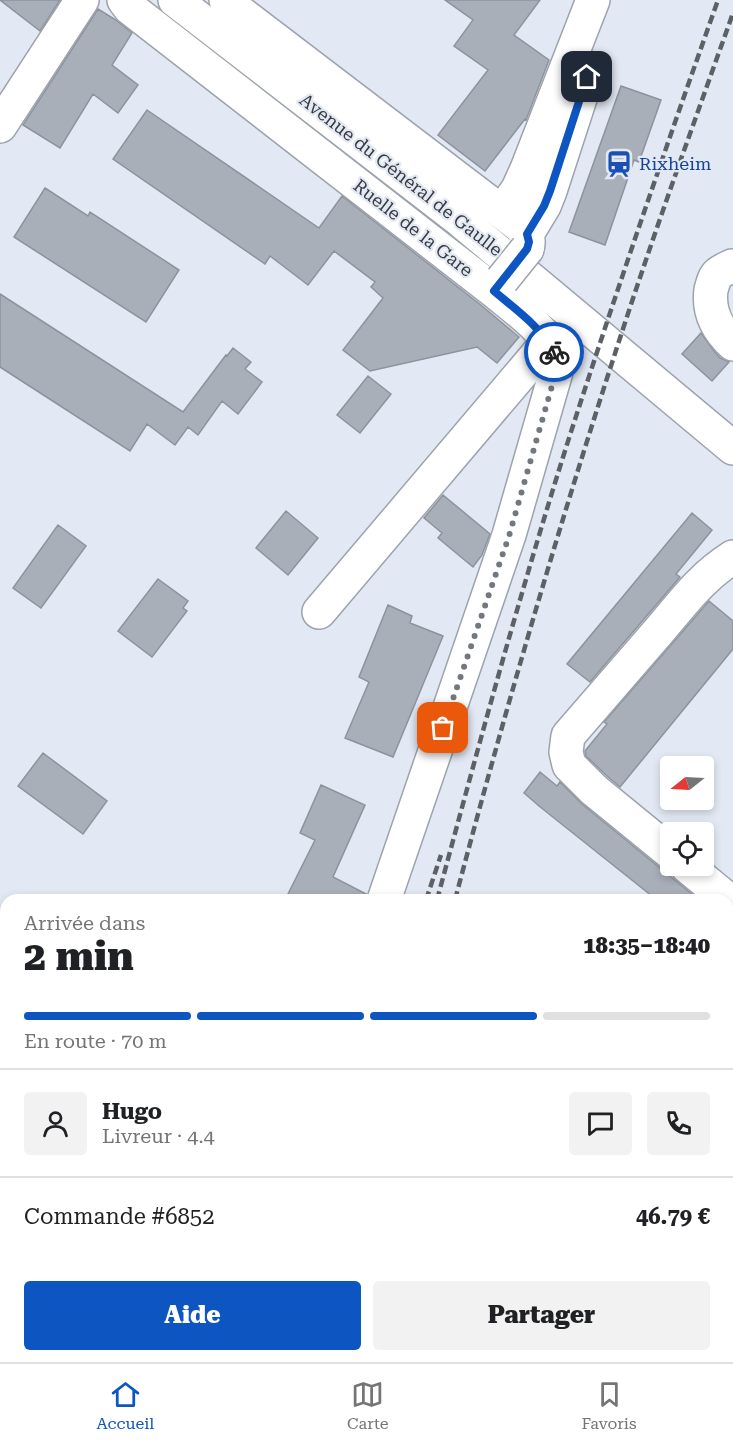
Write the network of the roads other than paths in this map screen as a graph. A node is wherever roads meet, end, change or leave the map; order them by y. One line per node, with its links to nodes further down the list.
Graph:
1 (82, 0): 7 (main road)
2 (124, 0): 11 (main road, Ruelle de la Gare)
3 (175, 0): 14 (main road, Avenue du Général de Gaulle)
4 (226, 0): 8 (main road)
5 (592, 0): 8 (main road)
6 (588, 68): 9 (main road)
7 (0, 126)
8 (502, 212): 9 (main road)
9 (527, 242): 11 (main road, bridge)
10 (732, 266): 13 (main road)
11 (498, 285): 12 (main road, Ruelle de la Gare)
12 (548, 342): 16 (main road); 19 (main road, Ruelle de la Gare)
13 (733, 344)
14 (733, 448)
15 (733, 557): 17 (main road)
16 (319, 612)
17 (660, 844)
18 (699, 876): 20 (main road)
19 (386, 894)
20 (721, 894)

